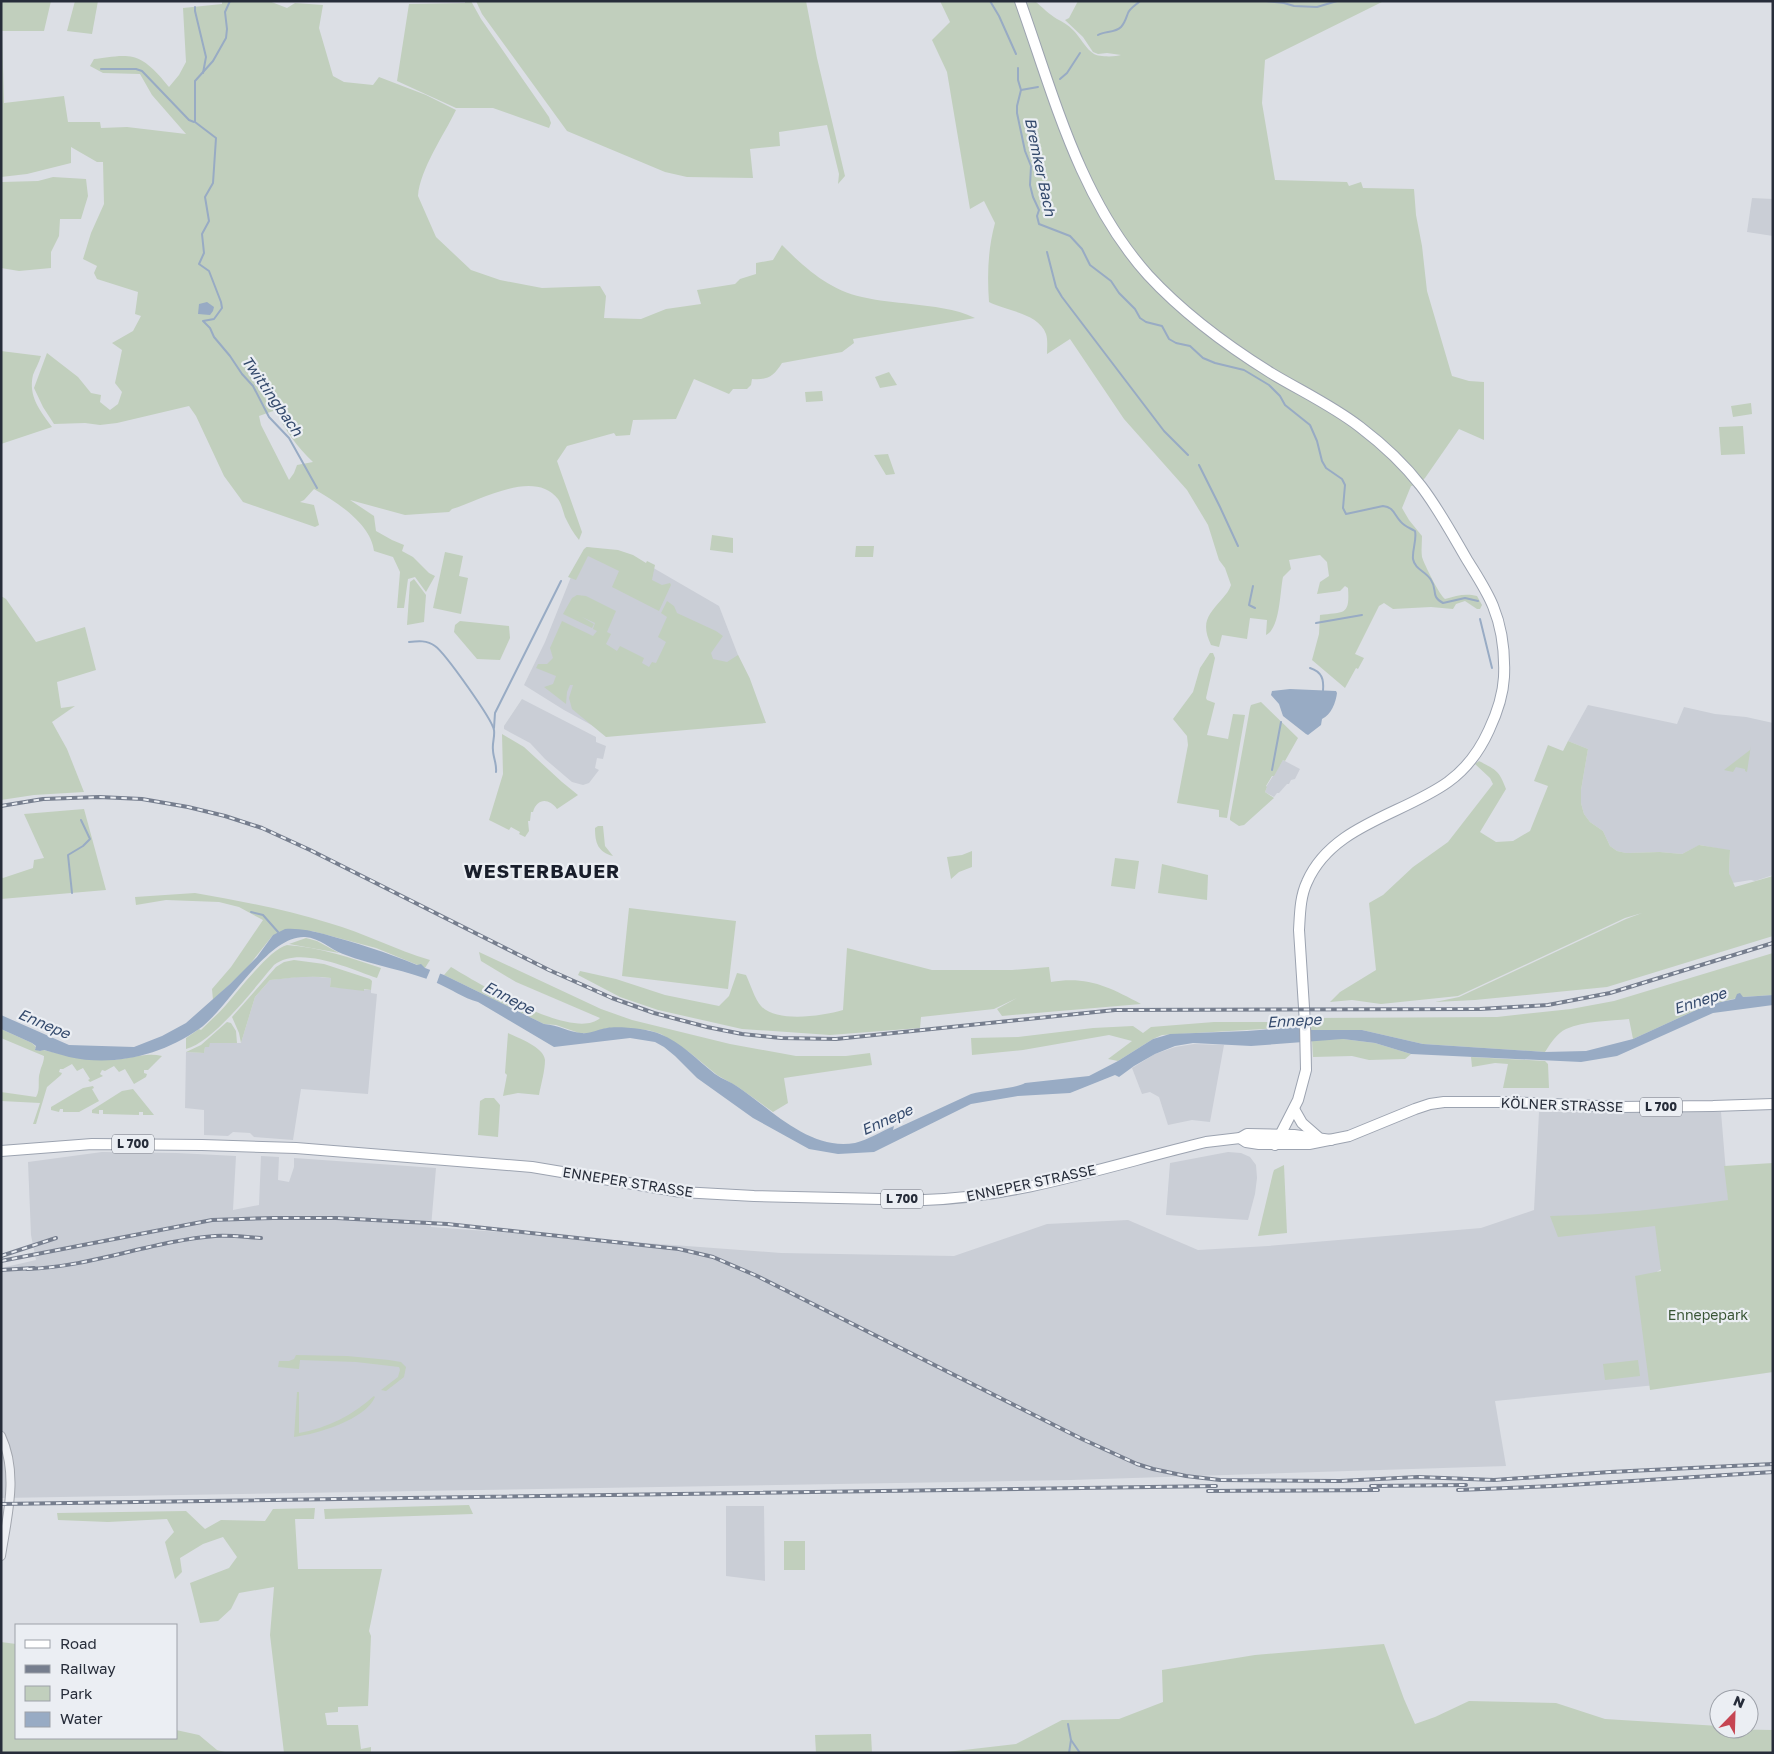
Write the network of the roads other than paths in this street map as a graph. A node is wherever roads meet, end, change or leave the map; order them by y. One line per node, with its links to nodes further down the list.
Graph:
1 (1020, 1): 4 (main road)
2 (1471, 1102): 3 (main road, KÖLNER STRASSE / L 700); 8 (main road, ENNEPER STRASSE / L 700)
3 (1773, 1104)
4 (1294, 1109): 5 (main road); 6 (main road)
5 (1279, 1134): 6 (main road, ENNEPER STRASSE / L 700); 7 (main road, ENNEPER STRASSE / L 700); 9 (main road)
6 (1318, 1137): 8 (main road, ENNEPER STRASSE / L 700)
7 (1240, 1138): 9 (main road, ENNEPER STRASSE / L 700); 10 (main road, ENNEPER STRASSE / L 700)
8 (1331, 1140): 9 (main road, ENNEPER STRASSE / L 700)
9 (1275, 1145)
10 (6, 1150)
11 (1, 1436): 12 (street)
12 (1, 1556)

